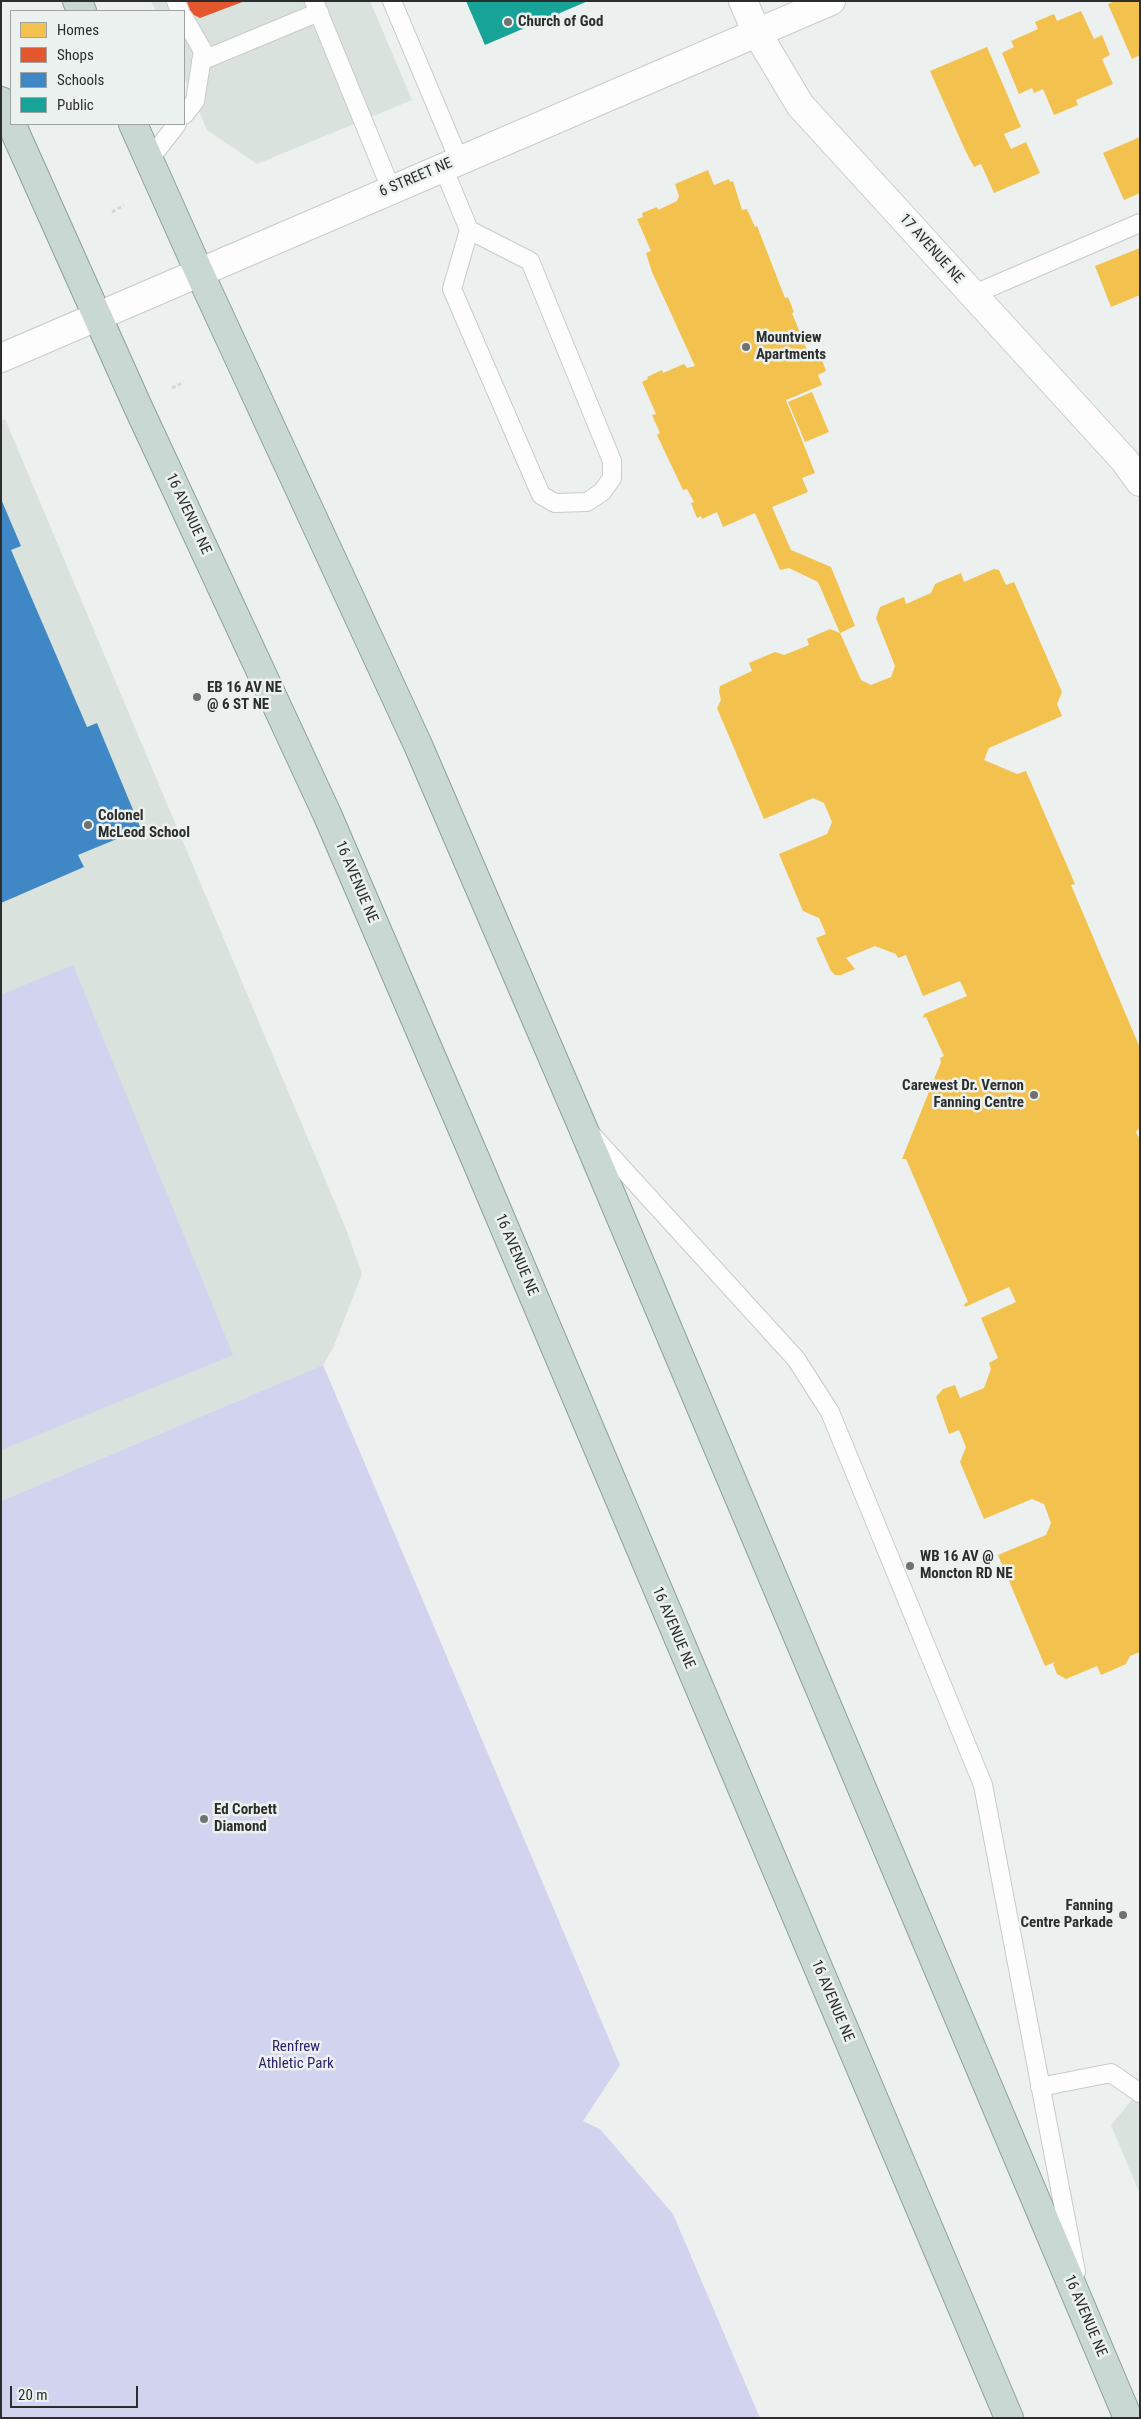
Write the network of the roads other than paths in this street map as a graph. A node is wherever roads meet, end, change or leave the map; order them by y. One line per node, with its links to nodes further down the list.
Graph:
1 (392, 1): 15 (lane)
2 (743, 1): 6 (street, 17 AVENUE NE)
3 (832, 1): 6 (street, 6 STREET NE)
4 (316, 7): 7 (lane); 16 (lane)
5 (185, 20): 7 (lane)
6 (757, 33): 15 (street, 6 STREET NE); 20 (street, 17 AVENUE NE)
7 (201, 61): 9 (lane)
8 (1, 101): 10 (highway, 16 AVENUE NE)
9 (185, 114)
10 (10, 121)
11 (12, 125): 21 (highway, 16 AVENUE NE)
12 (132, 125): 14 (highway, 16 AVENUE NE)
13 (176, 125): 14 (lane)
14 (149, 160): 19 (highway, 16 AVENUE NE)
15 (451, 163): 16 (street, 6 STREET NE); 18 (lane)
16 (391, 189): 19 (street, 6 STREET NE)
17 (1140, 223): 20 (lane)
18 (469, 230): 18 (lane)
19 (200, 274): 21 (street, 6 STREET NE); 24 (highway, 16 AVENUE NE)
20 (972, 295): 23 (street, 17 AVENUE NE)
21 (98, 318): 22 (street, 6 STREET NE); 28 (highway, 16 AVENUE NE)
22 (1, 358)
23 (1140, 482)
24 (580, 1122): 25 (lane); 27 (highway, 16 AVENUE NE)
25 (1040, 2087): 26 (lane); 27 (lane)
26 (1140, 2093)
27 (1084, 2314): 29 (highway, 16 AVENUE NE)
28 (1009, 2418)
29 (1128, 2418)

